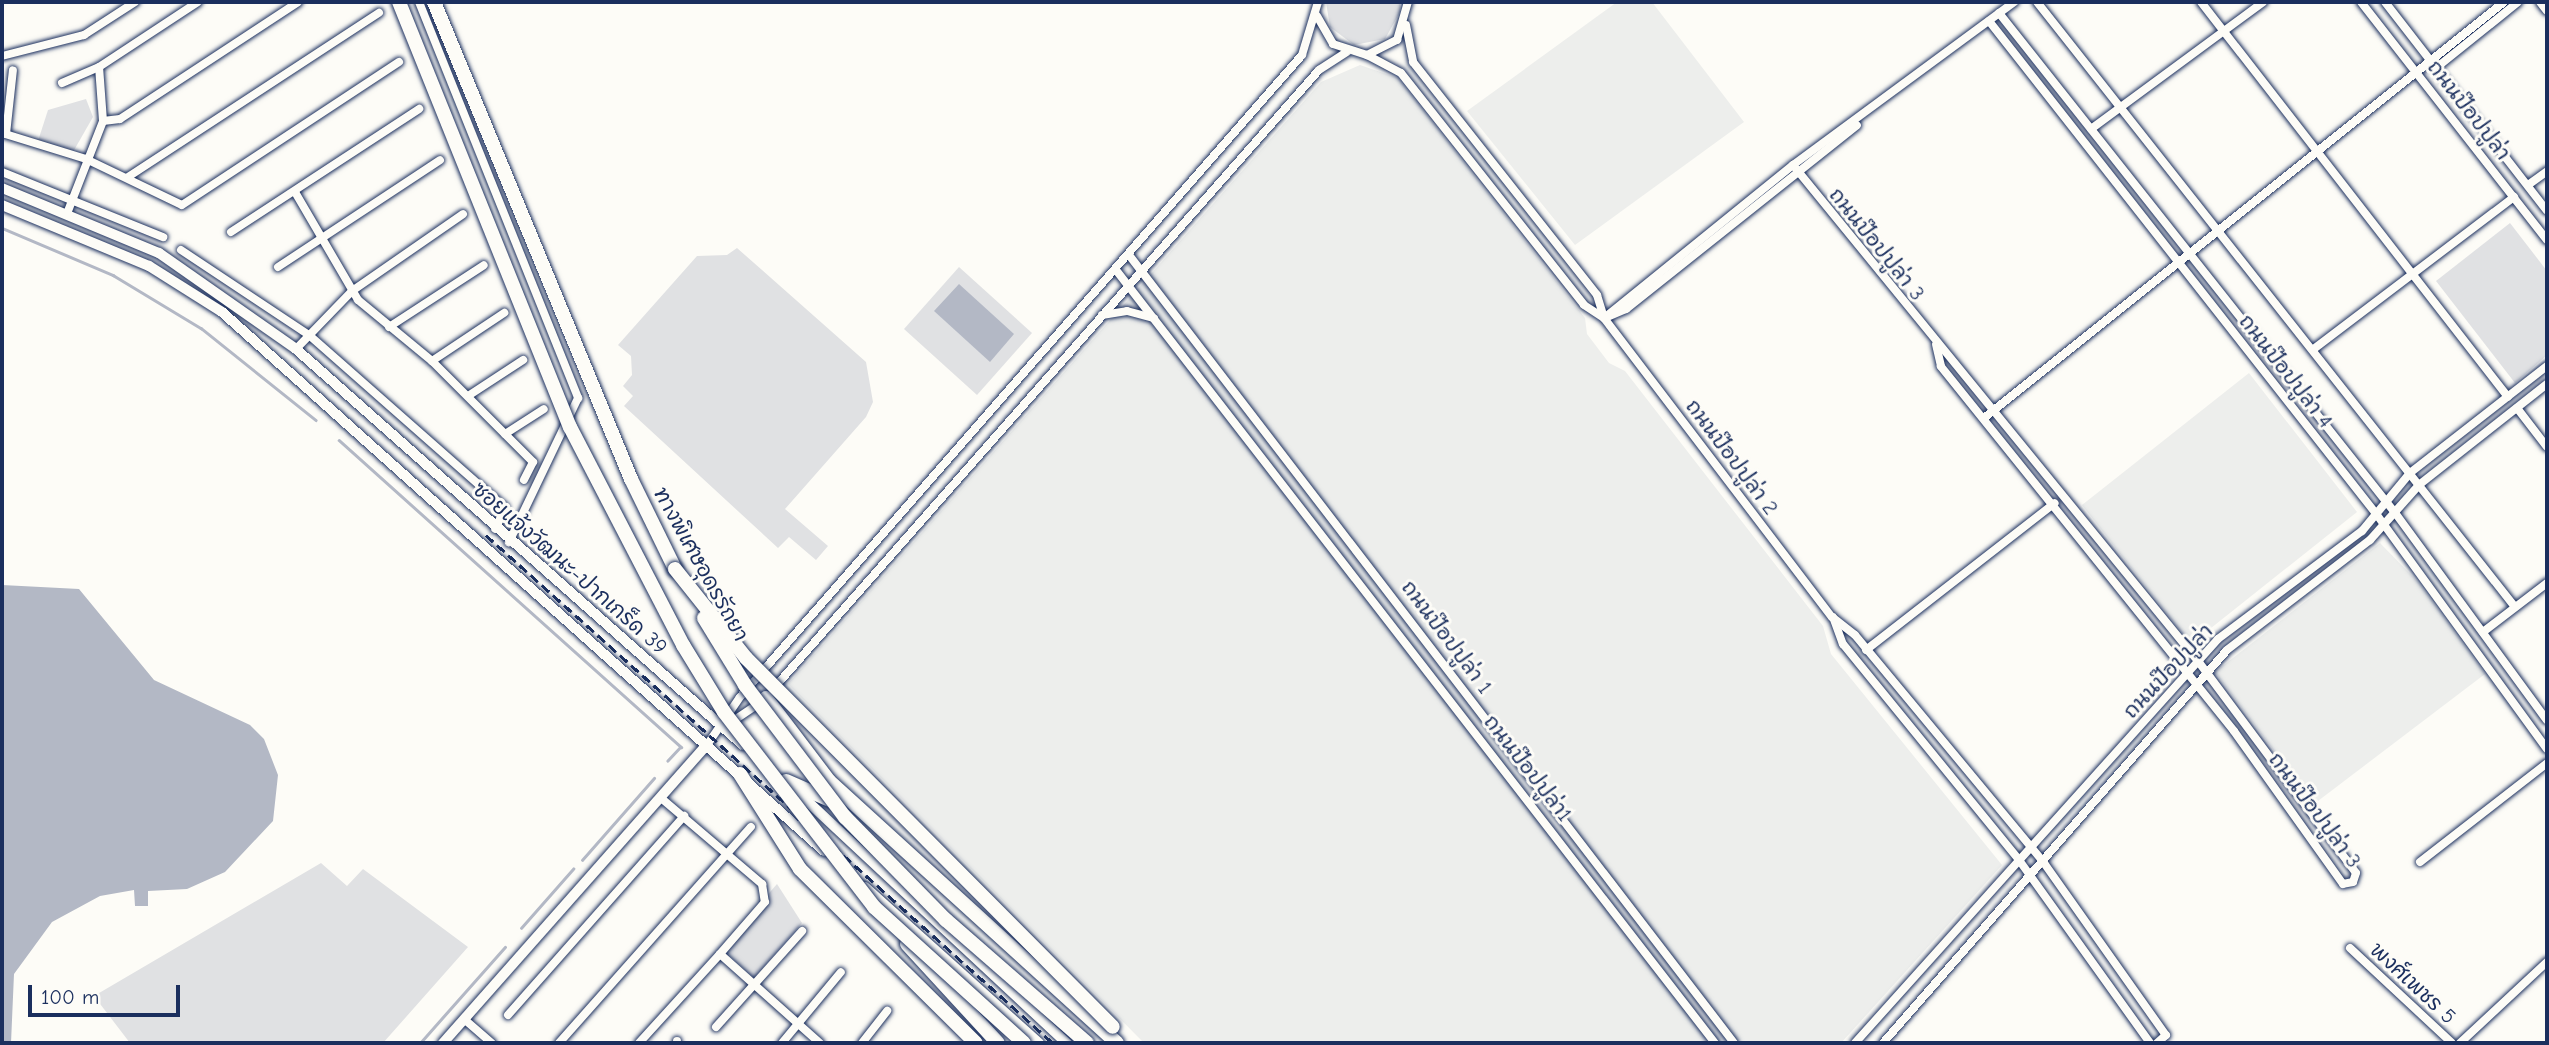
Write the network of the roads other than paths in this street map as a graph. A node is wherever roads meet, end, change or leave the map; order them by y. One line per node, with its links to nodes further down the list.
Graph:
1 (135, 2): 27 (street)
2 (198, 2): 30 (street)
3 (298, 2): 38 (street)
4 (399, 2): 143 (highway, bridge)
5 (419, 2): 106 (street)
6 (434, 2): 107 (highway, ทางพิเศษอุดรรัถยา)
7 (1318, 2): 21 (street)
8 (1408, 2): 23 (street, ถนนป๊อปปูล่า 2)
9 (2014, 2): 20 (street)
10 (2037, 2): 36 (street)
11 (2201, 2): 24 (street)
12 (2263, 2): 24 (street)
13 (2361, 2): 33 (street, ถนนป๊อปปูล่า)
14 (2385, 2): 28 (street, ถนนป๊อปปูล่า)
15 (2504, 2): 28 (street)
16 (2518, 2): 31 (street)
17 (2540, 2): 18 (street)
18 (2547, 11)
19 (379, 13): 48 (street)
20 (1999, 13): 22 (street); 39 (street, ถนนป๊อปปูล่า 4)
21 (1317, 16): 25 (street); 65 (street)
22 (1989, 21): 35 (street); 66 (street, ถนนป๊อปปูล่า 4)
23 (1406, 25): 26 (street); 77 (street, ถนนป๊อปปูล่า 2)
24 (2223, 32): 36 (street); 41 (street)
25 (1347, 52): 26 (street, ถนนป๊อปปูล่า 2); 69 (street)
26 (1367, 55): 77 (street, ถนนป๊อปปูล่า 2)
27 (2, 56)
28 (2432, 60): 31 (street, ถนนป๊อปปูล่า); 33 (street)
29 (399, 62): 48 (street)
30 (99, 67): 34 (street); 38 (street)
31 (2438, 67): 33 (street); 49 (street, ถนนป๊อปปูล่า)
32 (13, 70): 40 (street)
33 (2420, 74): 41 (street); 53 (street, ถนนป๊อปปูล่า)
34 (62, 83)
35 (1885, 100): 44 (street); 47 (street)
36 (2122, 106): 39 (street); 58 (street)
37 (419, 109): 51 (street)
38 (103, 121): 42 (street)
39 (2091, 129): 64 (street, ถนนป๊อปปูล่า 4)
40 (4, 134): 42 (street)
41 (2319, 151): 58 (street); 71 (street)
42 (86, 159): 48 (street); 52 (street)
43 (440, 160): 61 (street)
44 (1793, 165): 47 (street, ถนนป๊อปปูล่า 3); 77 (street)
45 (2547, 171): 49 (street)
46 (2, 172): 52 (street)
47 (1801, 175): 77 (street); 81 (street, ถนนป๊อปปูล่า 3)
48 (128, 177)
49 (2528, 186): 56 (street, ถนนป๊อปปูล่า)
50 (2, 188): 55 (main road, ซอยแจ้งวัฒนะ-ปากเกร็ด 39)
51 (295, 192): 59 (street); 61 (street)
52 (74, 197): 55 (street); 60 (street)
53 (2514, 197): 62 (street, ถนนป๊อปปูล่า); 71 (street)
54 (2, 205): 126 (main road, ซอยแจ้งวัฒนะ-ปากเกร็ด 39)
55 (68, 211): 83 (main road, ซอยแจ้งวัฒนะ-ปากเกร็ด 39)
56 (2547, 211)
57 (463, 214): 73 (street)
58 (2222, 228): 64 (street); 82 (street)
59 (231, 232)
60 (163, 237)
61 (323, 237): 68 (street); 73 (street)
62 (2547, 240)
63 (181, 250): 79 (street)
64 (2190, 254): 66 (street); 80 (street, ถนนป๊อปปูล่า 4)
65 (1129, 255): 69 (street, ถนนป๊อปปูล่า 1); 70 (street)
66 (2179, 263): 84 (street, ถนนป๊อปปูล่า 4); 93 (street)
67 (484, 265): 78 (street)
68 (278, 267)
69 (1143, 269): 72 (street); 173 (street, ถนนป๊อปปูล่า 1)
70 (1116, 270): 72 (street, ถนนป๊อปปูล่า1); 122 (street)
71 (2416, 273): 82 (street); 90 (street)
72 (1129, 285): 75 (street); 76 (street, ถนนป๊อปปูล่า1)
73 (352, 291): 78 (street); 79 (street)
74 (504, 313): 86 (street)
75 (1102, 315): 76 (street); 119 (street)
76 (1155, 318): 172 (street, ถนนป๊อปปูล่า1)
77 (1604, 318): 110 (street, ถนนป๊อปปูล่า 2)
78 (389, 327): 86 (street)
79 (309, 335): 83 (street); 105 (street)
80 (2260, 344): 84 (street); 101 (street, ถนนป๊อปปูล่า 4)
81 (1936, 345): 93 (street, ถนนป๊อปปูล่า 3); 94 (street, ถนนป๊อปปูล่า 3)
82 (2315, 348): 97 (street)
83 (296, 349): 105 (main road, ซอยแจ้งวัฒนะ-ปากเกร็ด 39)
84 (2249, 352): 103 (street, ถนนป๊อปปูล่า 4)
85 (523, 359): 89 (street)
86 (432, 361): 89 (street)
87 (2547, 366): 90 (street, ถนนป๊อปปูล่า)
88 (2547, 384): 91 (street, ถนนป๊อปปูล่า)
89 (468, 396): 95 (street)
90 (2508, 397): 97 (street, ถนนป๊อปปูล่า)
91 (2518, 408): 96 (street); 99 (street, ถนนป๊อปปูล่า)
92 (544, 409): 95 (street)
93 (1996, 409): 94 (street); 113 (street, ถนนป๊อปปูล่า 3)
94 (1984, 418): 100 (street, ถนนป๊อปปูล่า 3)
95 (505, 434): 98 (street)
96 (2547, 447)
97 (2410, 473): 99 (street); 101 (street, ถนนป๊อปปูล่า)
98 (524, 480)
99 (2419, 485): 102 (street, ถนนป๊อปปูล่า); 109 (street)
100 (2054, 503): 112 (street); 117 (street, ถนนป๊อปปูล่า 3)
101 (2386, 504): 102 (street, ถนนป๊อปปูล่า 4); 103 (street, ถนนป๊อปปูล่า)
102 (2396, 514): 104 (street, ถนนป๊อปปูล่า); 111 (street, ถนนป๊อปปูล่า 4)
103 (2377, 515): 104 (street, ถนนป๊อปปูล่า 4); 113 (street, ถนนป๊อปปูล่า)
104 (2385, 526): 115 (street, ถนนป๊อปปูล่า 4); 116 (street, ถนนป๊อปปูล่า)
105 (495, 529): 106 (main road, ซอยแจ้งวัฒนะ-ปากเกร็ด 39)
106 (509, 542): 122 (main road, ซอยแจ้งวัฒนะ-ปากเกร็ด 39)
107 (674, 569): 169 (highway, ทางพิเศษอุดรรัถยา, bridge); 171 (highway, bridge)
108 (2547, 583): 109 (street)
109 (2515, 607): 111 (street)
110 (1832, 617): 112 (street, ถนนป๊อปปูล่า 2); 125 (street, ถนนป๊อปปูล่า 2)
111 (2483, 632): 114 (street, ถนนป๊อปปูล่า 4)
112 (1866, 650): 124 (street, ถนนป๊อปปูล่า 2)
113 (2198, 661): 116 (street, ถนนป๊อปปูล่า 3); 117 (street, ถนนป๊อปปูล่า)
114 (2503, 661): 115 (street); 120 (street, ถนนป๊อปปูล่า 4)
115 (2491, 670): 127 (street, ถนนป๊อปปูล่า 4)
116 (2206, 673): 118 (street, ถนนป๊อปปูล่า); 121 (street, ถนนป๊อปปูล่า 3)
117 (2186, 674): 118 (street, ถนนป๊อปปูล่า 3); 137 (street, ถนนป๊อปปูล่า)
118 (2196, 686): 123 (street, ถนนป๊อปปูล่า 3); 141 (street, ถนนป๊อปปูล่า)
119 (766, 698): 122 (street); 135 (highway)
120 (2547, 720)
121 (2244, 722): 123 (street); 132 (street, ถนนป๊อปปูล่า 3)
122 (723, 727): 126 (street); 130 (main road, ซอยแจ้งวัฒนะ-ปากเกร็ด 39)
123 (2234, 731): 133 (street, ถนนป๊อปปูล่า 3)
124 (1937, 734): 125 (street); 137 (street, ถนนป๊อปปูล่า 2)
125 (1924, 743): 139 (street, ถนนป๊อปปูล่า 2)
126 (707, 745): 129 (main road, ซอยแจ้งวัฒนะ-ปากเกร็ด 39); 131 (street)
127 (2547, 749)
128 (2547, 763): 140 (street)
129 (740, 774): 164 (highway); 167 (main road, ซอยแจ้งวัฒนะ-ปากเกร็ด 39)
130 (786, 781): 135 (highway); 168 (main road, ซอยแจ้งวัฒนะ-ปากเกร็ด 39)
131 (661, 797): 134 (street); 154 (street)
132 (2309, 808): 133 (street); 133 (street, ถนนป๊อปปูล่า 3)
133 (2291, 810)
134 (684, 816): 138 (street); 153 (street)
135 (874, 823): 170 (highway)
136 (751, 827): 138 (street)
137 (2031, 848): 139 (street, ถนนป๊อปปูล่า); 141 (street, ถนนป๊อปปูล่า 2)
138 (727, 851): 147 (street); 159 (street)
139 (2019, 860): 142 (street, ถนนป๊อปปูล่า 2); 174 (street, ถนนป๊อปปูล่า)
140 (2420, 862)
141 (2044, 863): 142 (street, ถนนป๊อปปูล่า); 146 (street, ถนนป๊อปปูล่า 2)
142 (2031, 876): 148 (street, ถนนป๊อปปูล่า 2); 175 (street)
143 (874, 907): 165 (highway, bridge); 166 (highway, bridge)
144 (802, 931): 151 (street)
145 (2350, 948): 178 (street, พงศ์เพชร 5)
146 (2102, 949): 148 (street); 177 (street, ถนนป๊อปปูล่า 2)
147 (720, 954): 151 (street); 160 (street)
148 (2088, 960): 176 (street, ถนนป๊อปปูล่า 2)
149 (2547, 962): 179 (street)
150 (841, 972): 155 (street)
151 (754, 986): 155 (street); 156 (street)
152 (887, 1011): 163 (street)
153 (508, 1015)
154 (464, 1019): 157 (street); 158 (street)
155 (798, 1025): 161 (street); 162 (street)
156 (716, 1027)
157 (443, 1043)
158 (492, 1043)
159 (559, 1043)
160 (639, 1043)
161 (782, 1043)
162 (820, 1043)
163 (862, 1043)
164 (976, 1043)
165 (998, 1043)
166 (1024, 1043)
167 (1039, 1043)
168 (1067, 1043)
169 (1087, 1043)
170 (1117, 1043)
171 (1129, 1043)
172 (1715, 1043)
173 (1734, 1043)
174 (1855, 1043)
175 (1883, 1043)
176 (2150, 1043)
177 (2157, 1043)
178 (2452, 1043)
179 (2460, 1043)

